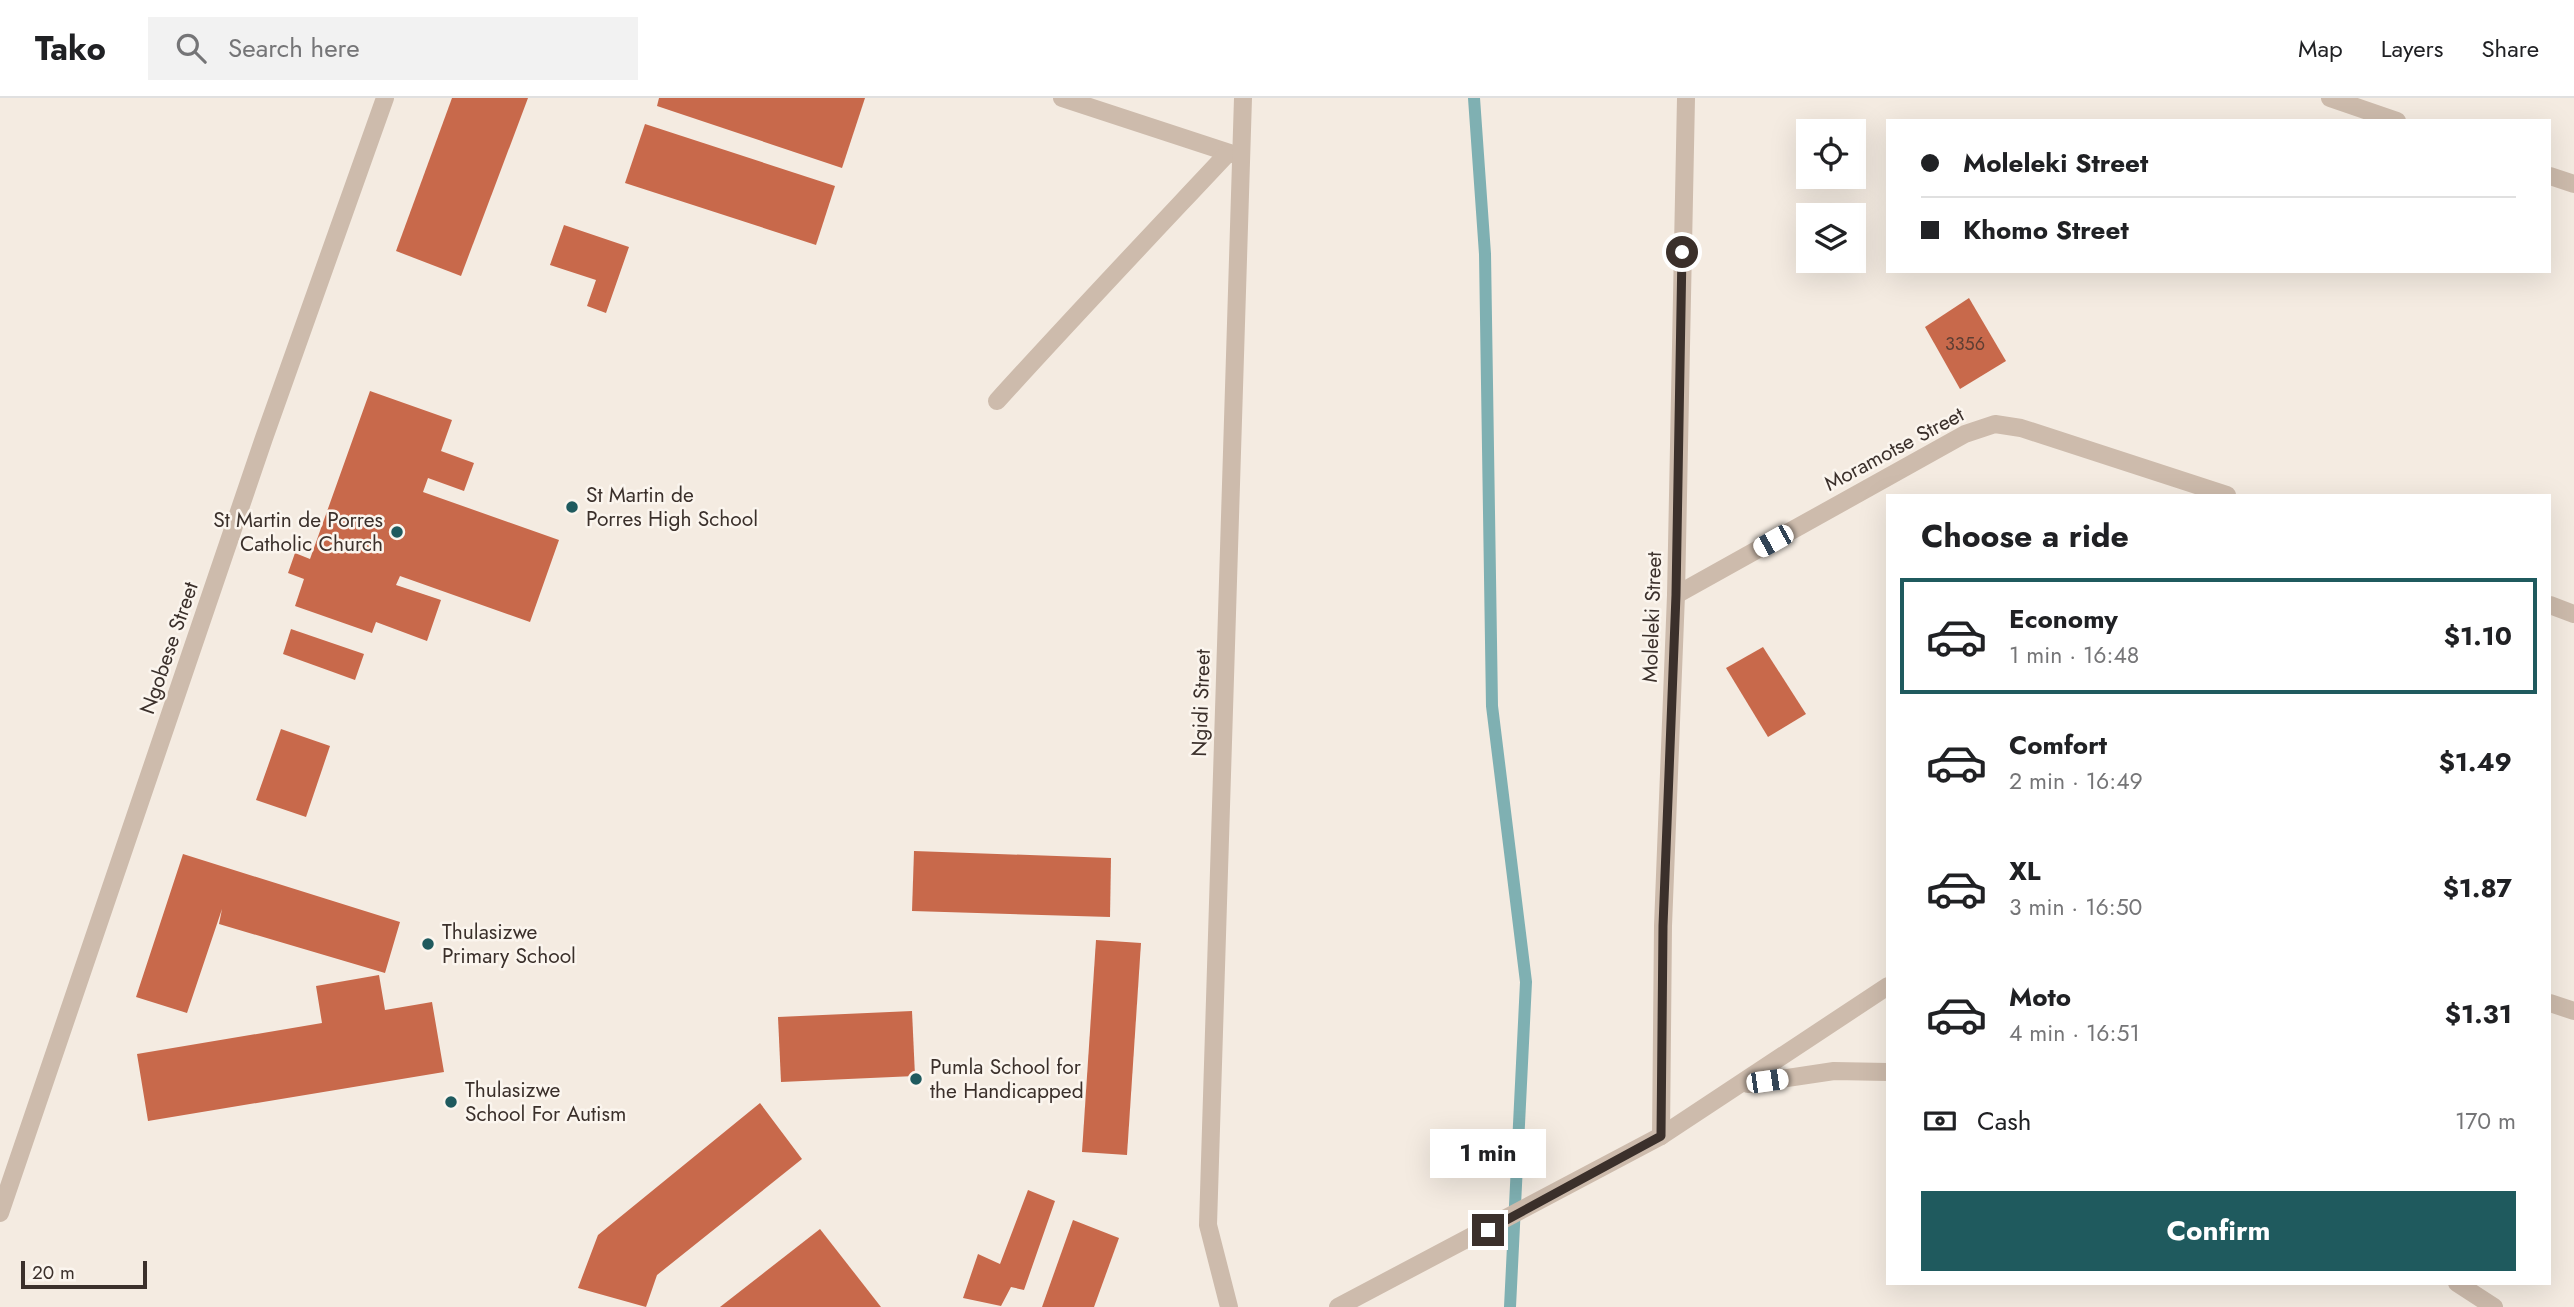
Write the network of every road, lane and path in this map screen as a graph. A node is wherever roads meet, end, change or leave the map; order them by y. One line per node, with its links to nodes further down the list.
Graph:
1 (385, 98): 22 (street, Ngobese Street)
2 (1062, 98): 8 (street)
3 (1244, 98): 8 (street, Ngidi Street)
4 (1686, 98): 13 (street, Moleleki Street)
5 (2330, 98): 6 (street)
6 (2375, 105): 7 (street)
7 (2395, 119)
8 (1234, 155): 11 (street); 24 (street, Ngidi Street)
9 (2551, 176): 10 (street)
10 (2574, 184)
11 (997, 401)
12 (2225, 494): 13 (street, Moramotse Street)
13 (1676, 595): 21 (street, Moleleki Street)
14 (2551, 605): 15 (street)
15 (2574, 614)
16 (1886, 987): 20 (street)
17 (2551, 1003): 18 (street)
18 (2574, 1011)
19 (1886, 1072): 20 (street)
20 (1744, 1084): 21 (street)
21 (1661, 1136): 25 (street)
22 (0, 1213)
23 (2460, 1285): 26 (street)
24 (1229, 1307)
25 (1338, 1307)
26 (2494, 1307)

